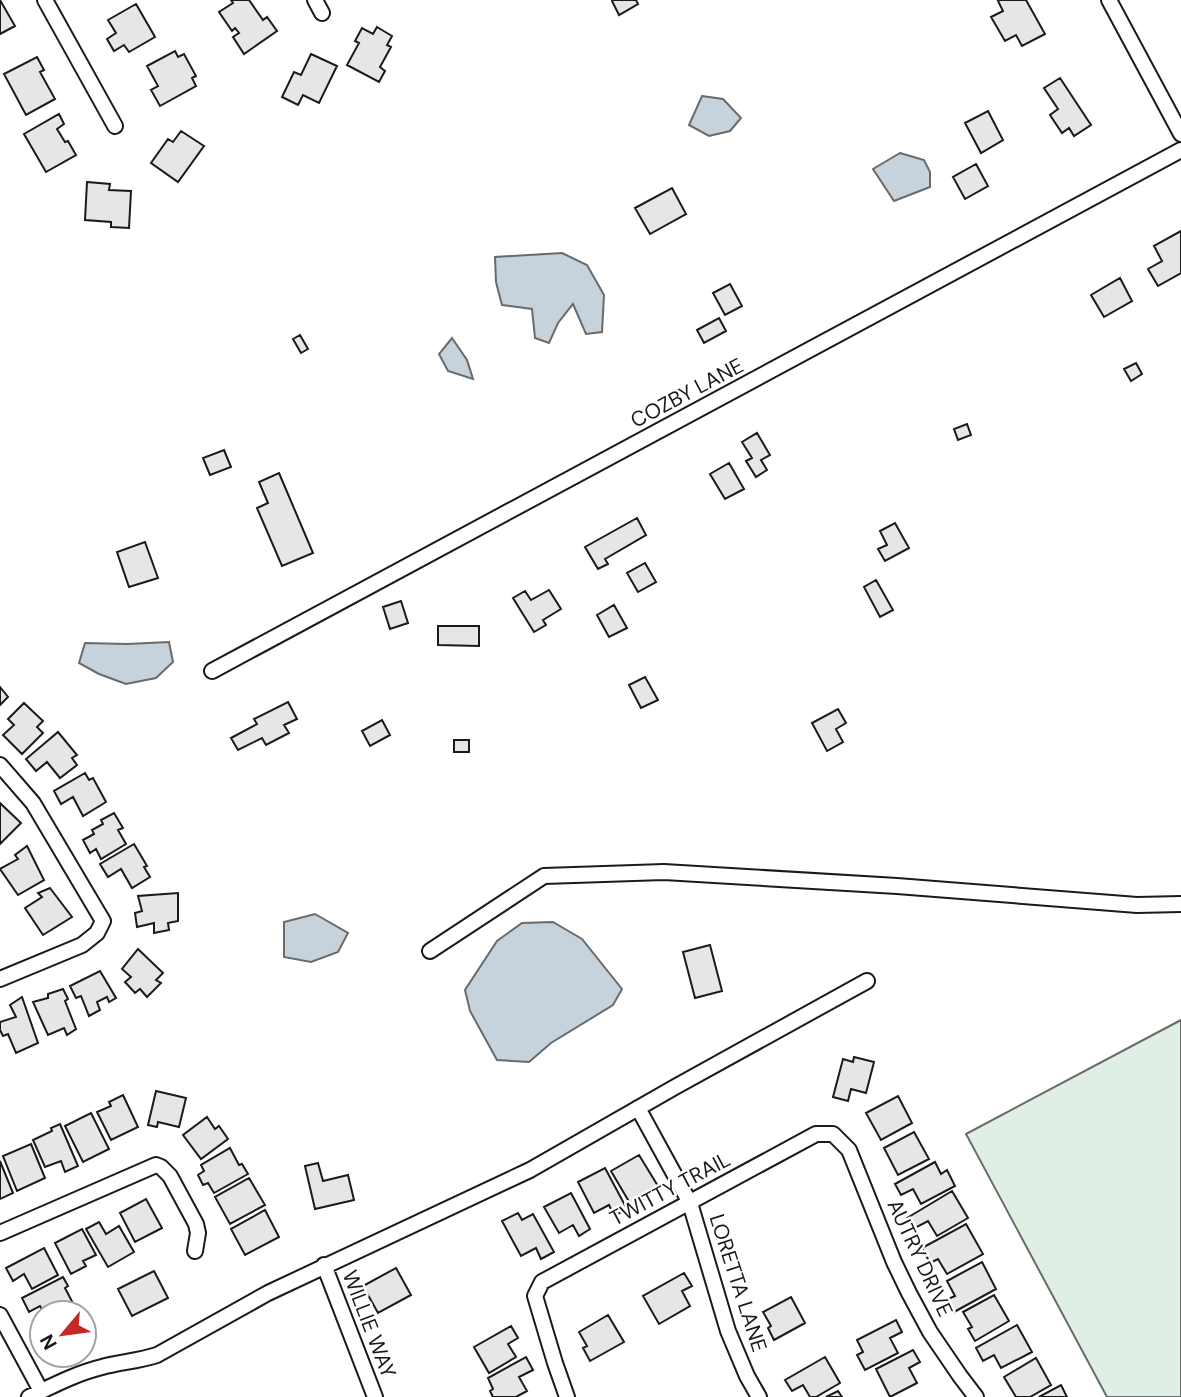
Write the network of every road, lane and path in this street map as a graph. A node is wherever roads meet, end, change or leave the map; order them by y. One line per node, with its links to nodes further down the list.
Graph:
1 (45, 0): 3 (street)
2 (1109, 0): 4 (street)
3 (115, 126)
4 (1181, 134)
5 (1181, 150): 6 (street, COZBY LANE)
6 (212, 671)
7 (0, 765): 10 (street)
8 (1181, 904): 9 (street)
9 (430, 951)
10 (0, 979)
11 (867, 981): 12 (street)
12 (638, 1108): 14 (street, LORETTA LANE); 17 (street)
13 (832, 1134): 14 (street, TWITTY TRAIL); 24 (street, AUTRY DRIVE)
14 (690, 1203): 22 (street, TWITTY TRAIL); 23 (street, LORETTA LANE)
15 (0, 1233): 16 (street)
16 (195, 1251)
17 (324, 1265): 19 (street); 21 (street, WILLIE WAY)
18 (0, 1315): 20 (street)
19 (59, 1391): 20 (street)
20 (35, 1394)
21 (375, 1397)
22 (567, 1397)
23 (759, 1397)
24 (976, 1397)

